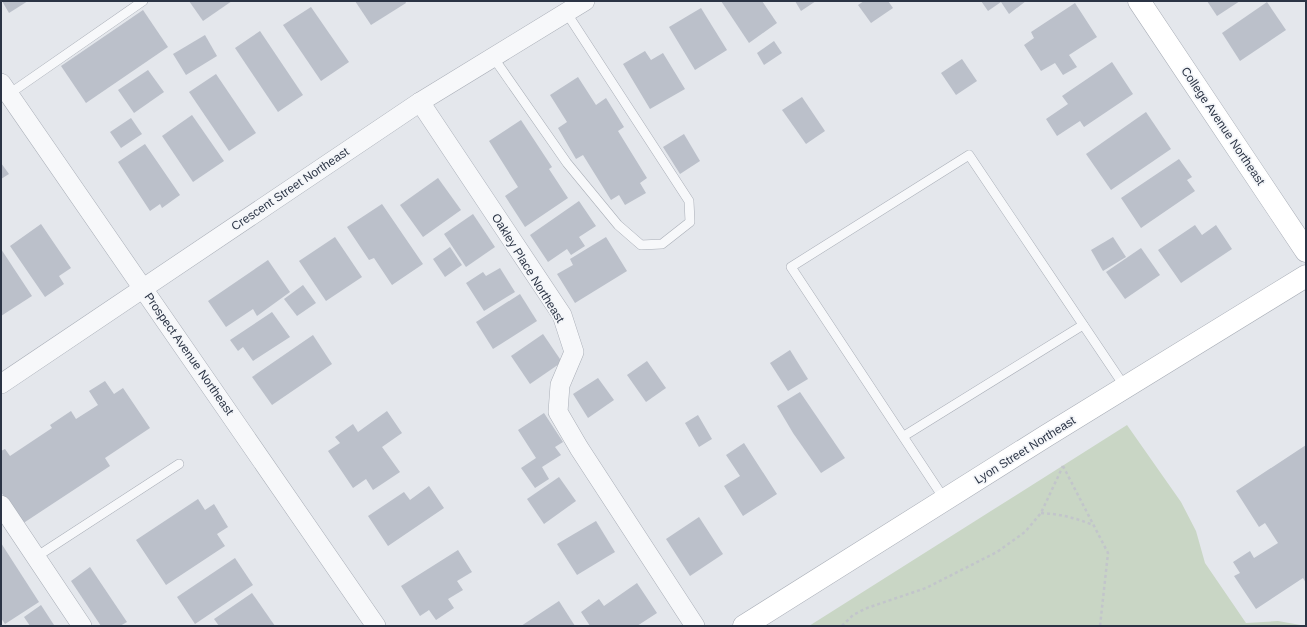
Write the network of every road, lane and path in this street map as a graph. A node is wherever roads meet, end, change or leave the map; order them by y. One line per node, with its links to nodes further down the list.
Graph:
1 (143, 1): 6 (lane)
2 (585, 1): 4 (street, Crescent Street Northeast)
3 (1139, 1): 8 (street, College Avenue Northeast)
4 (566, 12): 5 (street, Crescent Street Northeast); 5 (lane)
5 (493, 57): 7 (street, Crescent Street Northeast)
6 (5, 89): 10 (street, Prospect Avenue Northeast)
7 (420, 102): 10 (street, Crescent Street Northeast); 23 (street, Oakley Place Northeast)
8 (1306, 251)
9 (1306, 276): 13 (street, Lyon Street Northeast)
10 (143, 288): 12 (street, Crescent Street Northeast); 22 (street, Prospect Avenue Northeast)
11 (1083, 325): 13 (lane); 14 (lane); 14 (lane)
12 (1, 384)
13 (1125, 387): 16 (street, Lyon Street Northeast)
14 (904, 436): 16 (lane)
15 (178, 464): 20 (lane)
16 (945, 500): 24 (street, Lyon Street Northeast)
17 (1, 505): 20 (street)
18 (1041, 513): 19 (path); 19 (path); 25 (path)
19 (1094, 525): 26 (path)
20 (36, 557): 21 (street)
21 (82, 626)
22 (376, 626)
23 (696, 626)
24 (744, 626)
25 (842, 626)
26 (1100, 626)

